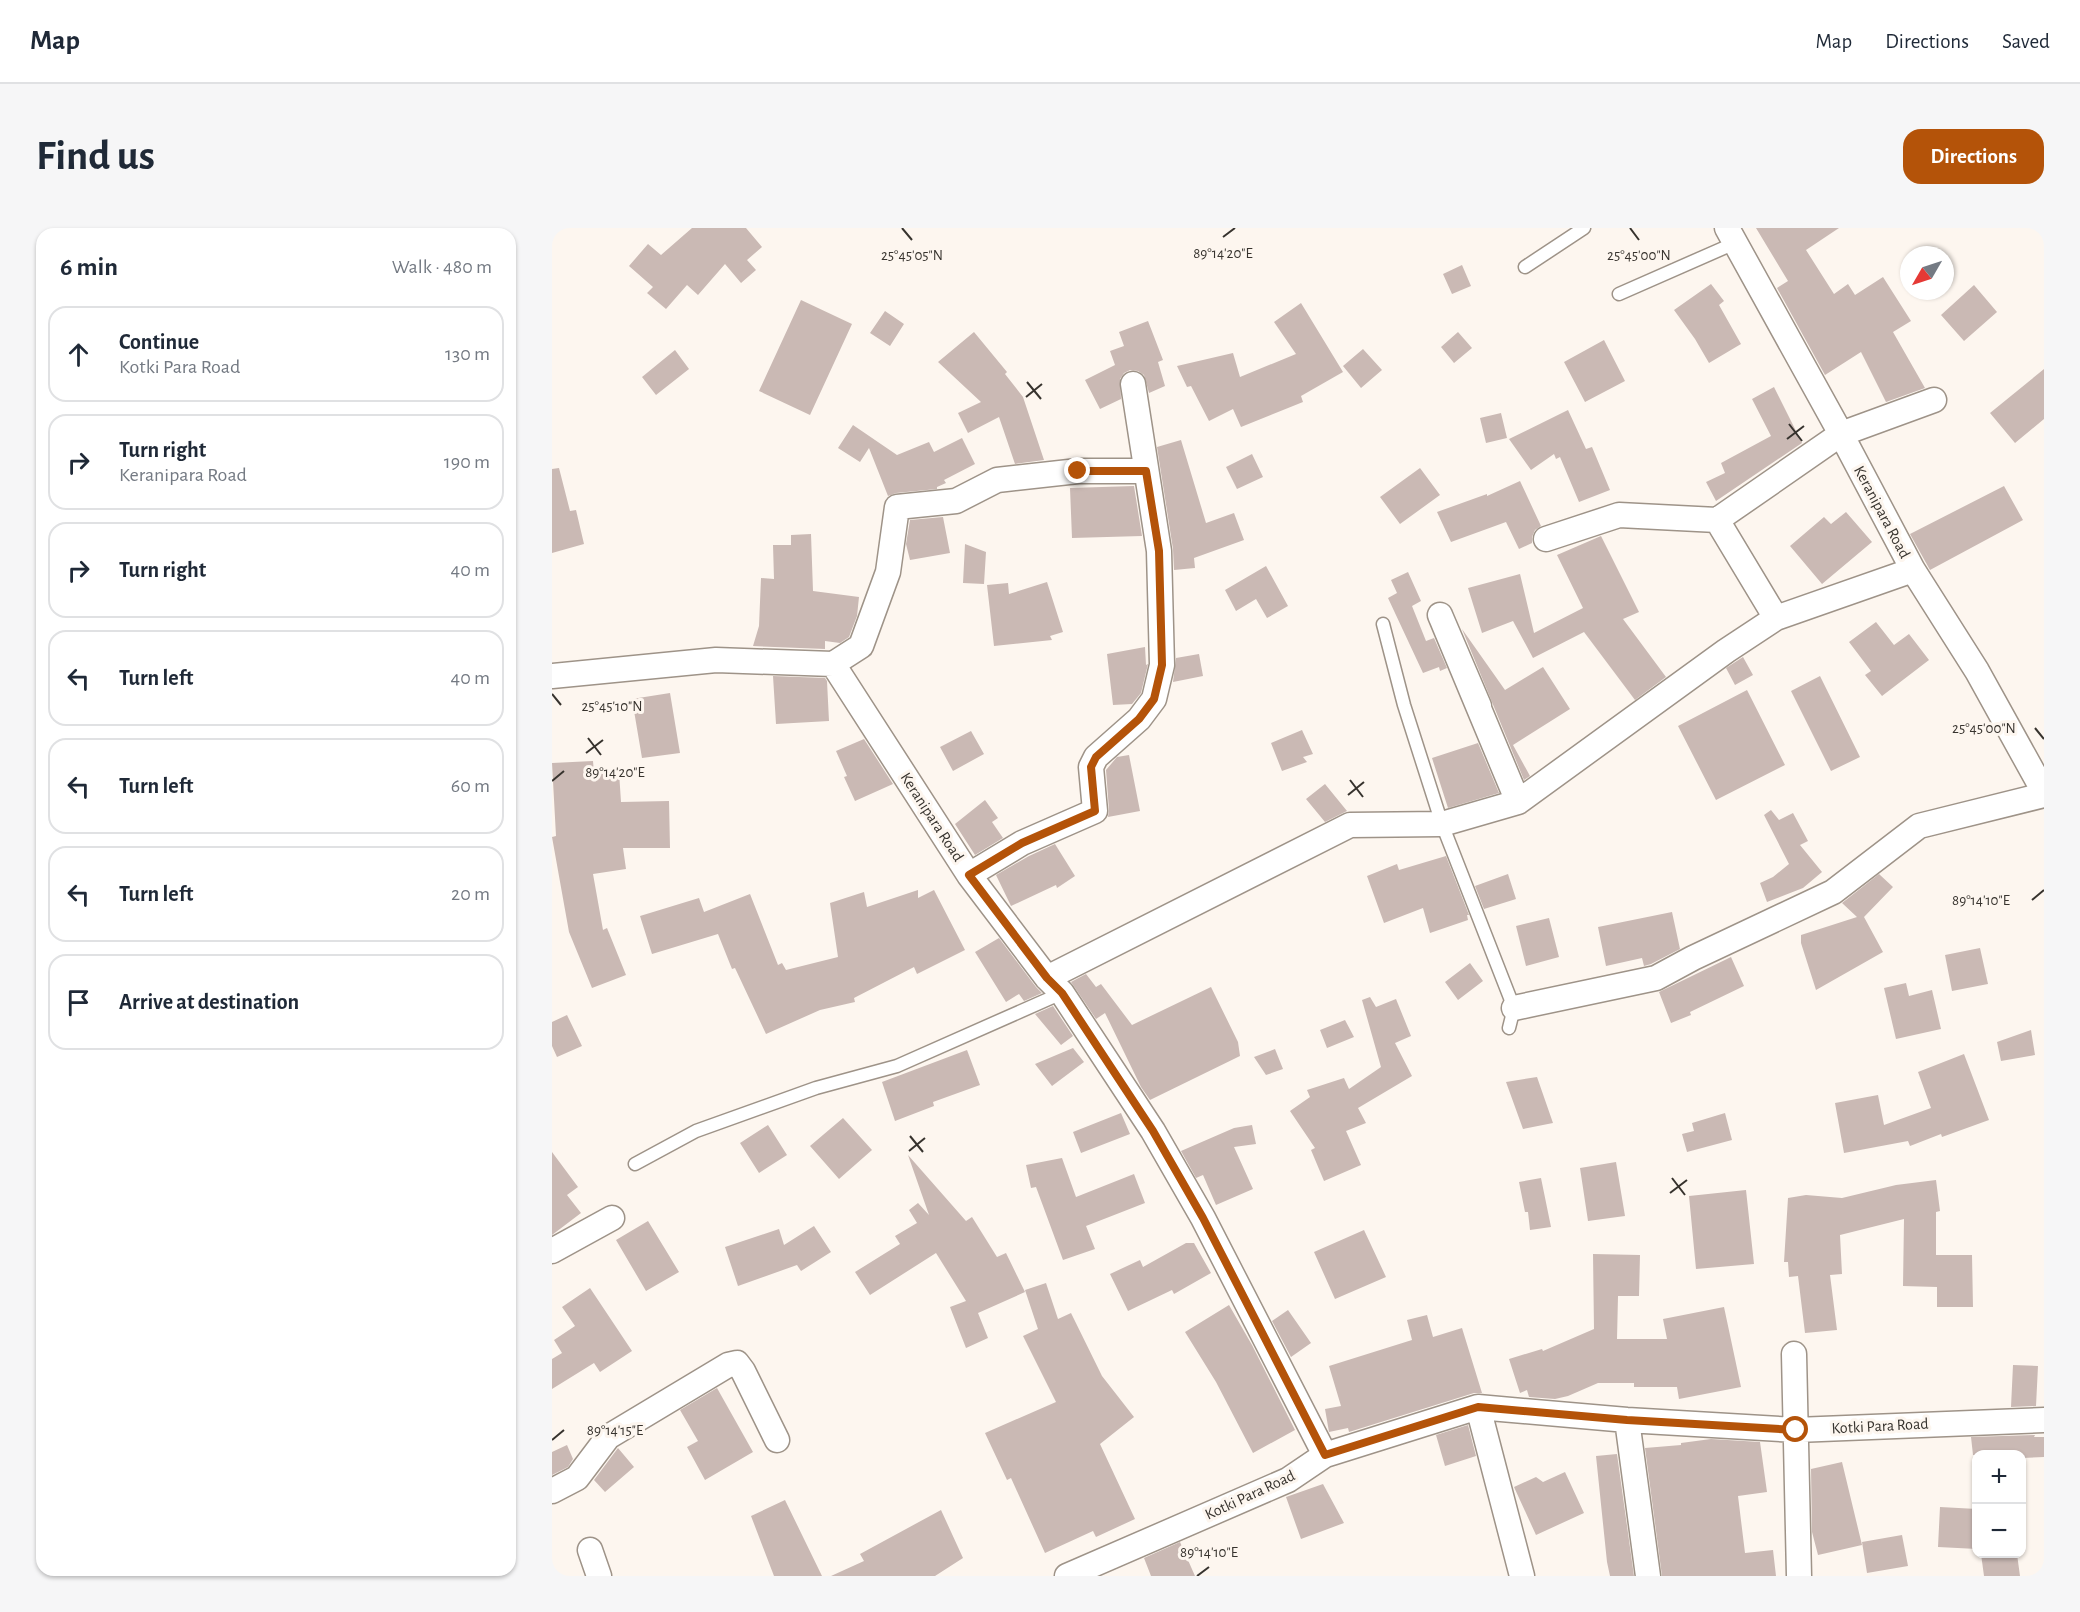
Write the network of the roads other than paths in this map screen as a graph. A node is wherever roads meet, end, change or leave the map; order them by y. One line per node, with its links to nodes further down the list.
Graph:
1 (1584, 228): 3 (lane)
2 (1731, 236): 4 (lane); 7 (street, Keranipara Road)
3 (1525, 267)
4 (1619, 294)
5 (1132, 384): 8 (street)
6 (1934, 400): 7 (street)
7 (1841, 434): 9 (street); 11 (street, Keranipara Road)
8 (1146, 471): 14 (street); 21 (street)
9 (1717, 520): 10 (street); 12 (street)
10 (1546, 539)
11 (1913, 570): 12 (street); 17 (street, Keranipara Road)
12 (1776, 618): 19 (street)
13 (1383, 624): 20 (lane)
14 (833, 664): 15 (street); 21 (street, Keranipara Road)
15 (552, 676)
16 (1479, 706): 19 (street)
17 (2037, 762): 18 (street, Keranipara Road)
18 (2044, 793): 23 (street)
19 (1518, 802): 20 (street)
20 (1442, 824): 22 (street); 23 (lane)
21 (969, 875): 22 (street, Keranipara Road)
22 (1054, 986): 24 (lane); 33 (street, Keranipara Road)
23 (1512, 1018)
24 (635, 1164)
25 (612, 1218): 26 (street)
26 (552, 1251)
27 (1794, 1353): 31 (street)
28 (1478, 1407): 29 (street, Kotki Para Road); 33 (street, Kotki Para Road); 38 (street)
29 (1627, 1420): 31 (street, Kotki Para Road); 39 (street)
30 (2044, 1420): 31 (street, Kotki Para Road)
31 (1796, 1430): 40 (street)
32 (777, 1440): 34 (street)
33 (1325, 1455): 37 (street, Kotki Para Road)
34 (552, 1491)
35 (590, 1550): 36 (street)
36 (599, 1576)
37 (1067, 1576)
38 (1522, 1576)
39 (1648, 1576)
40 (1798, 1576)

